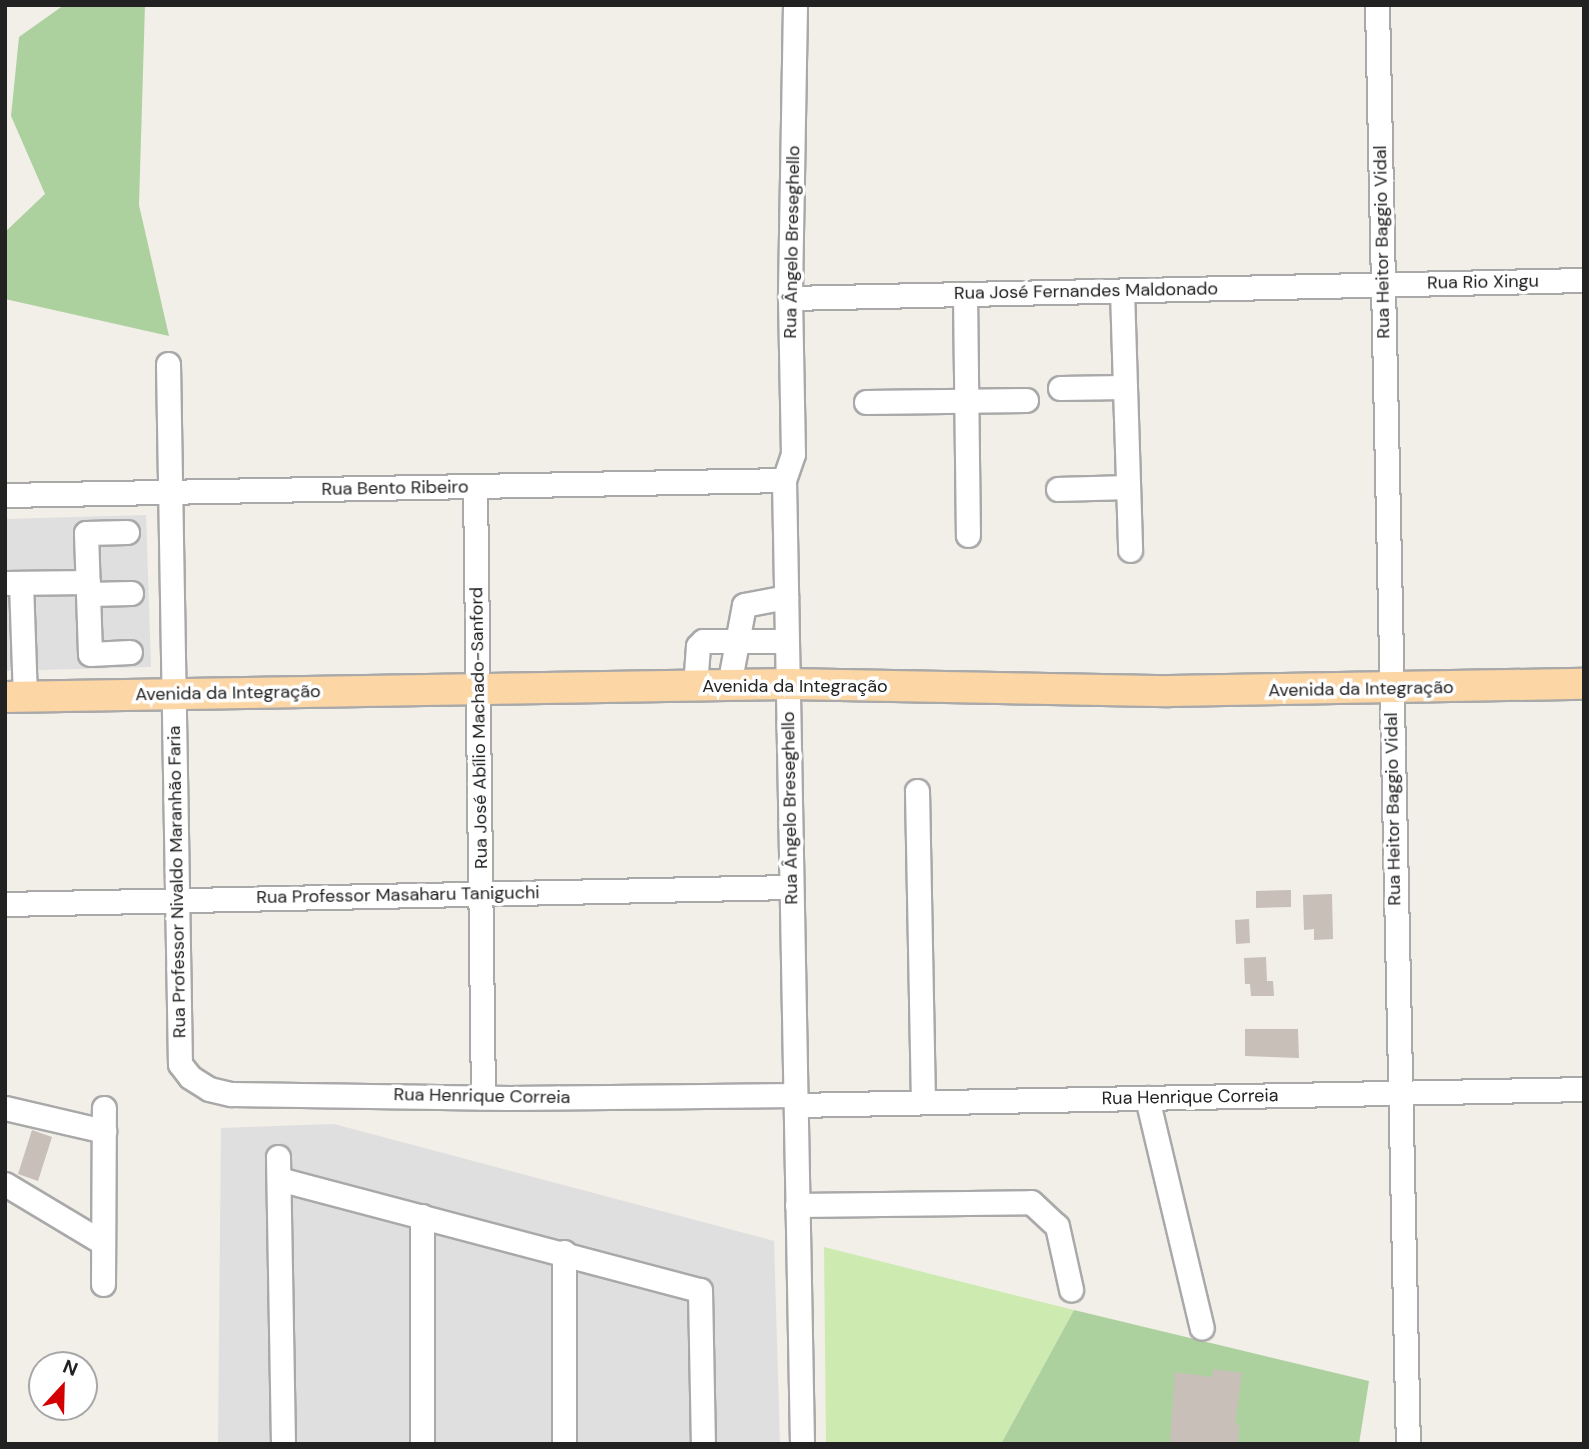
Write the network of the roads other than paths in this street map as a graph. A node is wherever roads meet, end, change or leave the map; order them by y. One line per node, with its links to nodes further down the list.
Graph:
1 (795, 5): 7 (street, Rua Ângelo Breseghello)
2 (1377, 5): 4 (street, Rua Heitor Baggio Vidal)
3 (1584, 280): 4 (street, Rua Rio Xingu)
4 (1383, 285): 5 (street, Rua José Fernandes Maldonado); 34 (street, Rua Heitor Baggio Vidal)
5 (1122, 290): 6 (street, Rua José Fernandes Maldonado); 9 (street)
6 (965, 294): 7 (street, Rua José Fernandes Maldonado); 11 (street)
7 (790, 298): 14 (street, Rua Ângelo Breseghello)
8 (168, 365): 18 (street, Rua Professor Nivaldo Maranhão Faria)
9 (1125, 387): 10 (street); 16 (street)
10 (1060, 388)
11 (966, 400): 12 (street); 13 (street); 21 (street)
12 (1026, 400)
13 (866, 402)
14 (784, 480): 15 (street, Rua Bento Ribeiro); 26 (street, Rua Ângelo Breseghello)
15 (475, 486): 18 (street, Rua Bento Ribeiro); 35 (street, Rua José Abílio Machado-Sanford)
16 (1128, 487): 17 (street); 22 (street)
17 (1058, 489)
18 (170, 492): 19 (street, Rua Bento Ribeiro); 36 (street, Rua Professor Nivaldo Maranhão Faria)
19 (5, 495)
20 (127, 532): 24 (street)
21 (968, 535)
22 (1130, 550)
23 (13, 589): 24 (street); 37 (street)
24 (83, 590): 25 (street); 29 (street)
25 (131, 593)
26 (786, 597): 27 (street); 28 (street, Rua Ângelo Breseghello)
27 (737, 640): 28 (street); 32 (street); 33 (street)
28 (787, 641): 30 (street, Rua Ângelo Breseghello)
29 (130, 652)
30 (788, 684): 32 (main road, Avenida da Integração); 34 (main road, Avenida da Integração); 39 (street, Rua Ângelo Breseghello)
31 (1584, 684): 34 (main road, Avenida da Integração)
32 (729, 685): 33 (main road, Avenida da Integração)
33 (695, 686): 35 (main road, Avenida da Integração)
34 (1390, 688): 45 (street, Rua Heitor Baggio Vidal)
35 (478, 689): 36 (main road, Avenida da Integração); 40 (street, Rua José Abílio Machado-Sanford)
36 (174, 694): 37 (main road, Avenida da Integração); 41 (street, Rua Professor Nivaldo Maranhão Faria)
37 (15, 697)
38 (917, 791): 49 (street)
39 (791, 887): 40 (street, Rua Professor Masaharu Taniguchi); 48 (street, Rua Ângelo Breseghello)
40 (481, 894): 41 (street, Rua Professor Masaharu Taniguchi); 46 (street, Rua José Abílio Machado-Sanford)
41 (178, 900): 42 (street, Rua Professor Masaharu Taniguchi); 43 (street, Rua Professor Nivaldo Maranhão Faria)
42 (5, 904)
43 (180, 1064): 46 (street, Rua Henrique Correia)
44 (1584, 1089): 45 (street, Rua Henrique Correia)
45 (1400, 1092): 47 (street, Rua Henrique Correia); 64 (street, Rua Heitor Baggio Vidal)
46 (483, 1095): 48 (street, Rua Henrique Correia)
47 (1147, 1098): 49 (street, Rua Henrique Correia); 58 (street)
48 (796, 1100): 49 (street, Rua Henrique Correia); 52 (street, Rua Ângelo Breseghello)
49 (923, 1102)
50 (5, 1108): 54 (street)
51 (5, 1184): 54 (street)
52 (797, 1205): 57 (street); 63 (street, Rua Ângelo Breseghello)
53 (422, 1216): 55 (street); 59 (street); 60 (street)
54 (103, 1243): 56 (street)
55 (564, 1252): 61 (street); 62 (street)
56 (103, 1284)
57 (1071, 1289)
58 (1202, 1328)
59 (283, 1444)
60 (422, 1444)
61 (564, 1444)
62 (703, 1444)
63 (802, 1444)
64 (1408, 1444)

